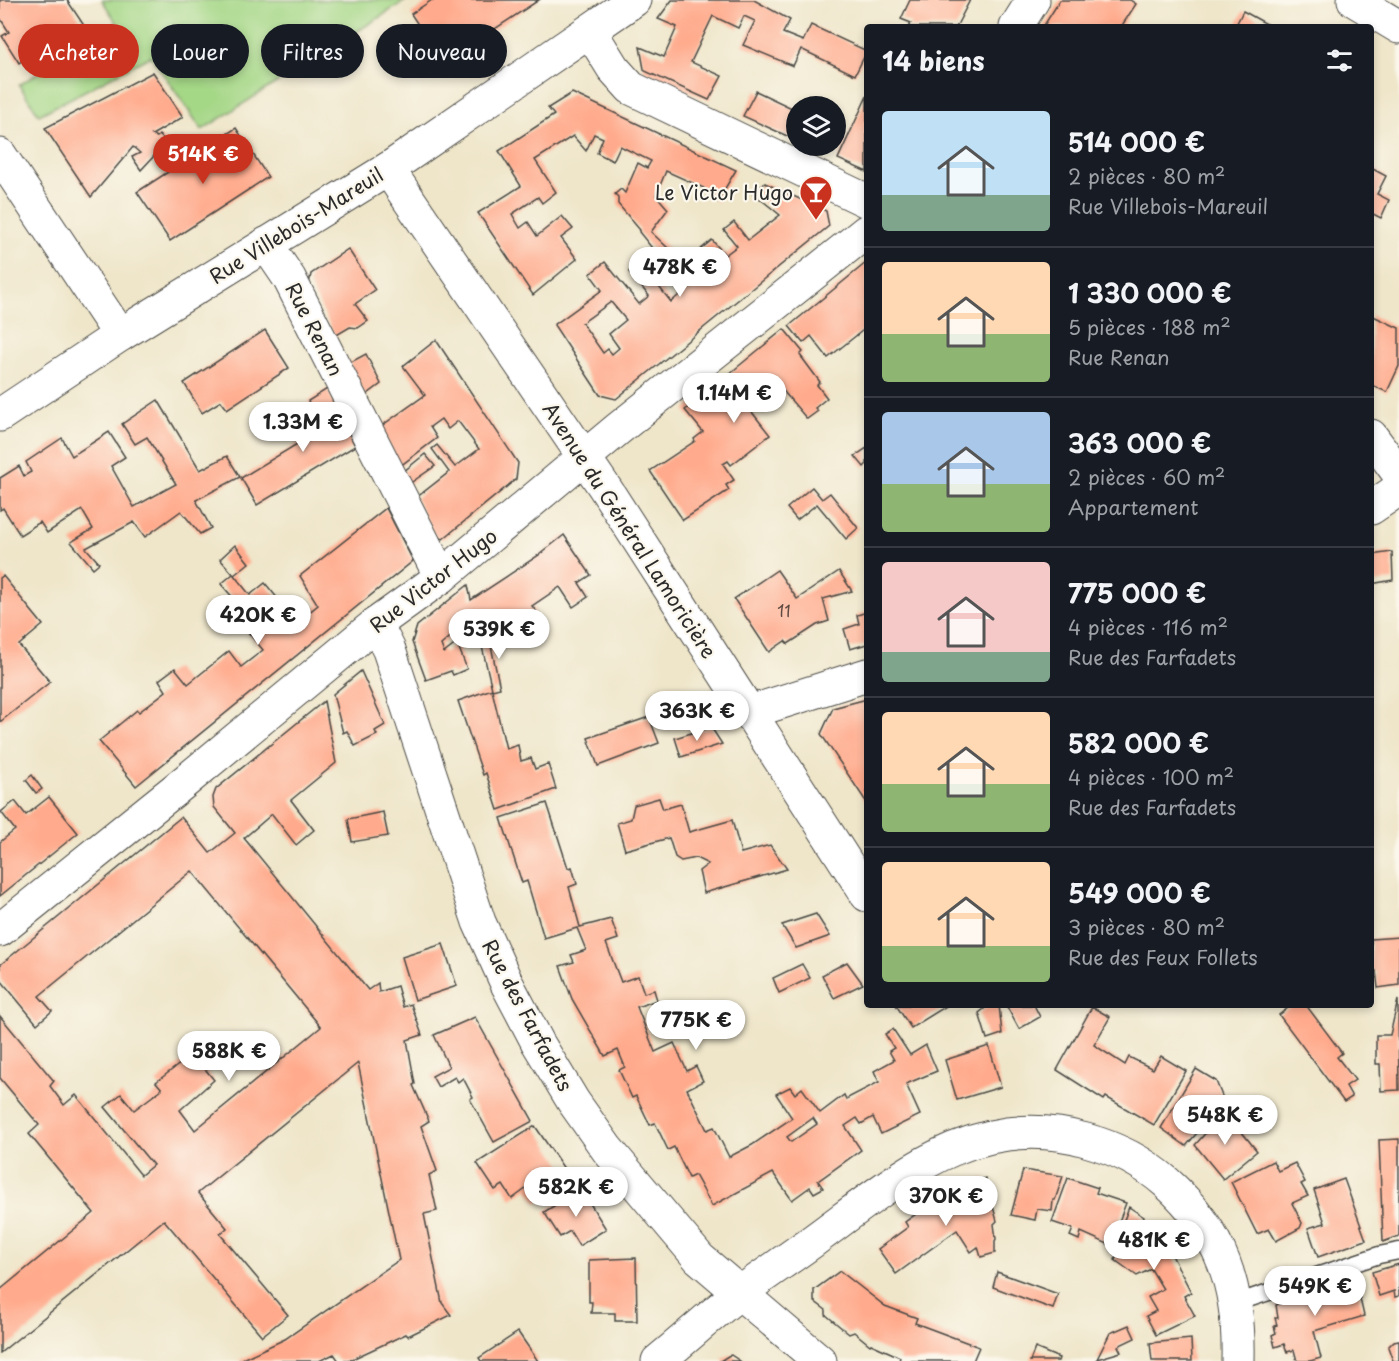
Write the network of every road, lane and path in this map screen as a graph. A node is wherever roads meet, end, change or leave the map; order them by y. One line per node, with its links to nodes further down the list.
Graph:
1 (1033, 0): 4 (street)
2 (1354, 0): 5 (street)
3 (610, 12): 7 (street, Rue Villebois-Mareuil); 8 (street)
4 (1018, 24)
5 (1399, 27)
6 (0, 155): 11 (street)
7 (388, 169): 10 (street, Rue Villebois-Mareuil); 14 (street, Avenue du Général Lamoricière)
8 (864, 200)
9 (864, 233): 14 (street, Rue Victor Hugo)
10 (266, 244): 11 (street, Rue Villebois-Mareuil); 18 (street, Rue Renan)
11 (120, 335): 12 (street, Rue Villebois-Mareuil)
12 (0, 415)
13 (1374, 440): 15 (street)
14 (584, 457): 18 (street, Rue Victor Hugo); 21 (street, Avenue du Général Lamoricière)
15 (1399, 474)
16 (1399, 489): 17 (street)
17 (1374, 506)
18 (441, 577): 19 (street, Rue Victor Hugo)
19 (376, 624): 23 (street, Rue Victor Hugo); 25 (street, Rue des Farfadets)
20 (864, 676): 21 (street)
21 (750, 712): 22 (street, Avenue du Général Lamoricière)
22 (864, 890)
23 (0, 930)
24 (1399, 1251): 26 (lane)
25 (739, 1294): 26 (street); 27 (street); 28 (street, Rue des Farfadets)
26 (1236, 1303): 29 (street)
27 (658, 1361)
28 (820, 1361)
29 (1238, 1361)

